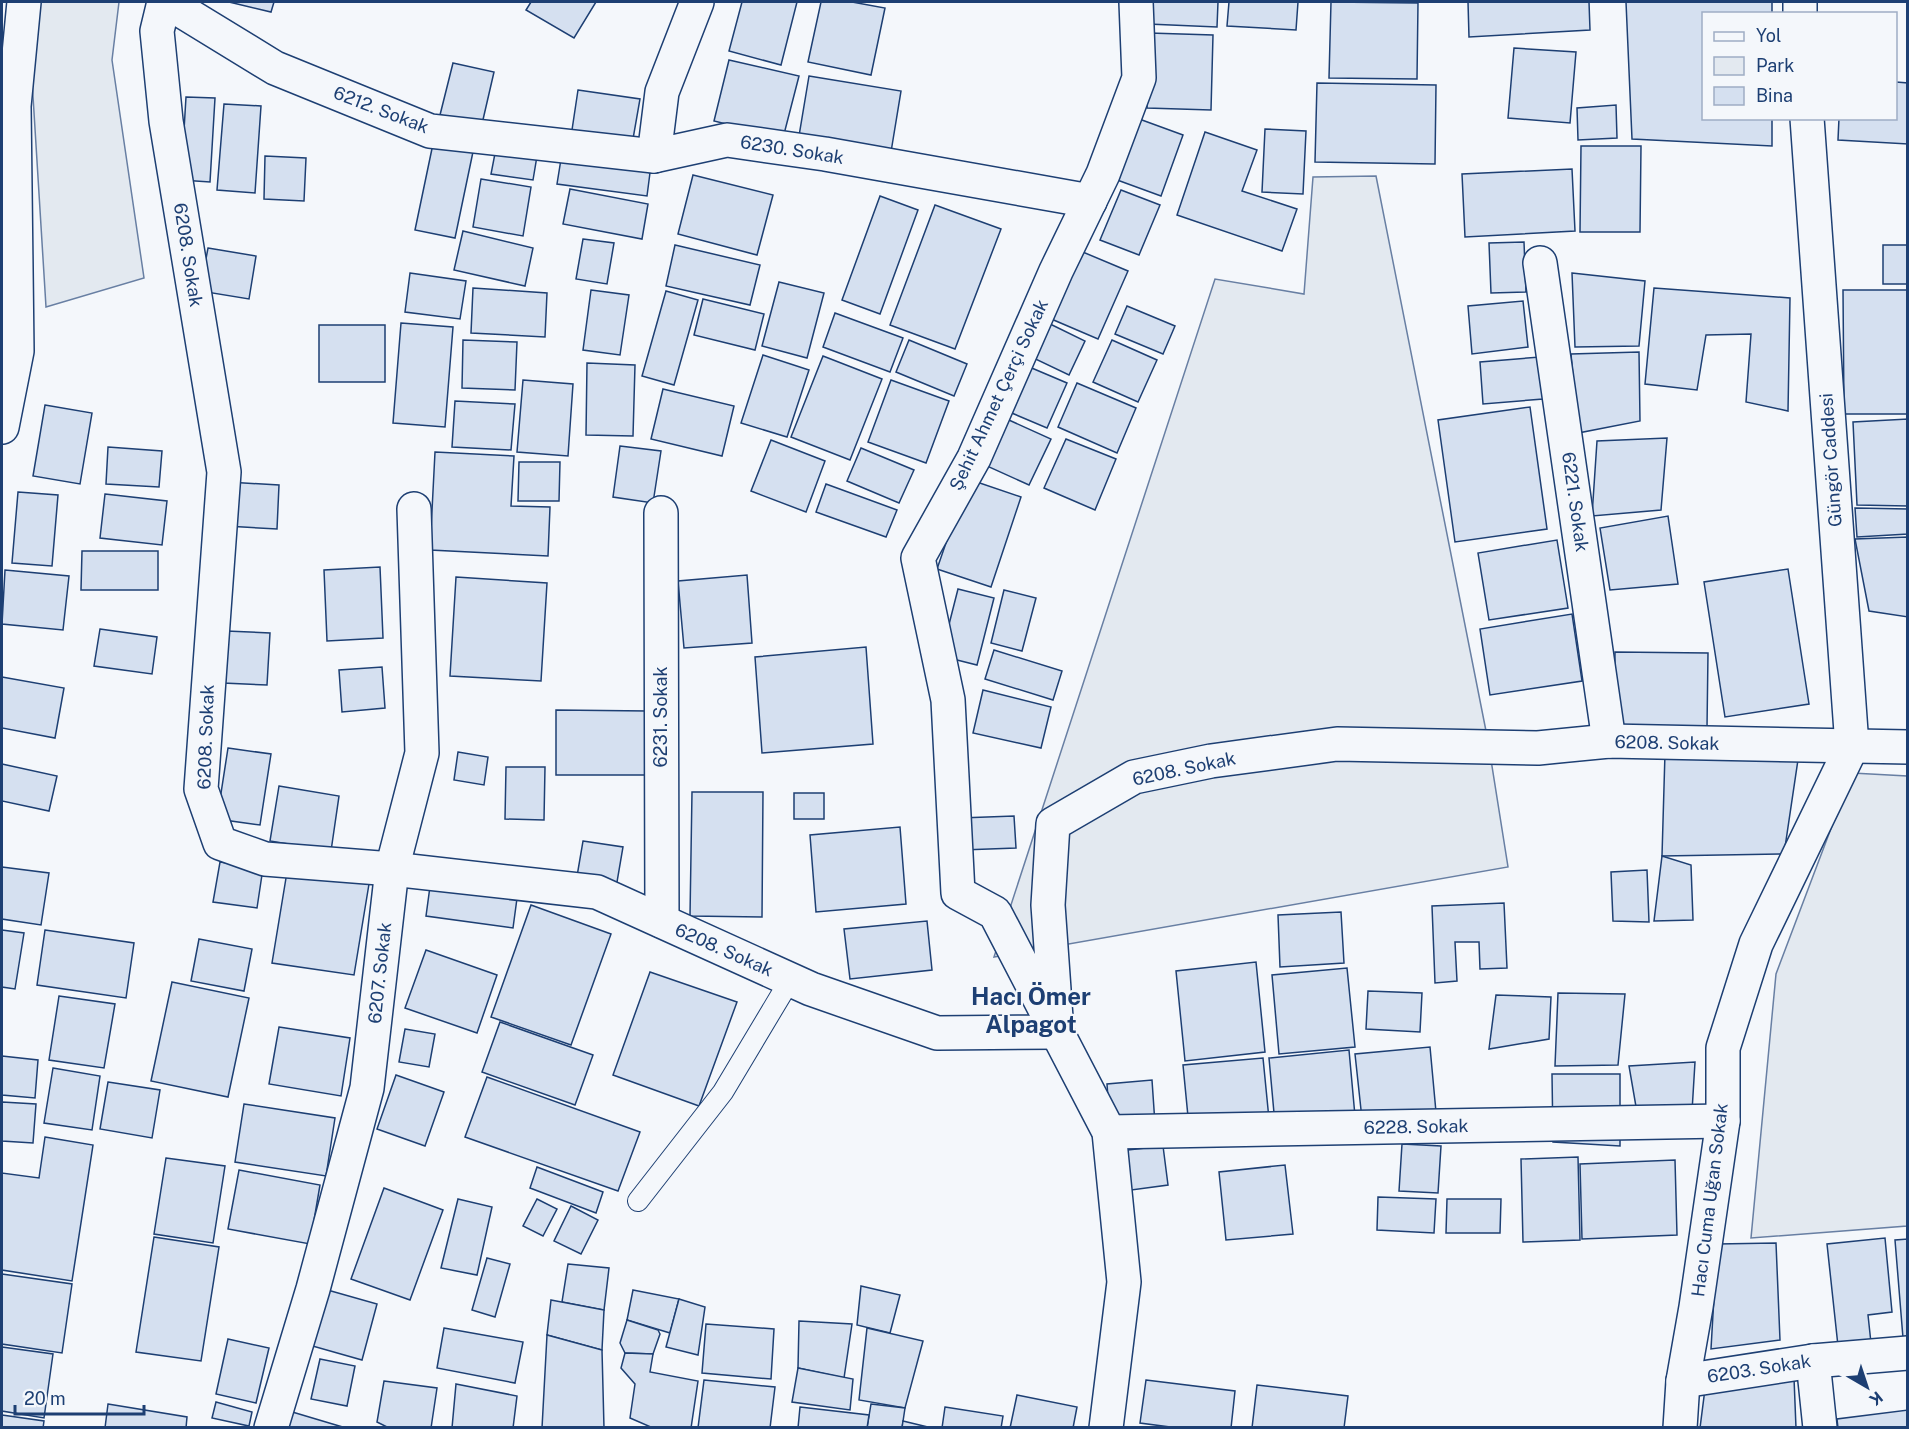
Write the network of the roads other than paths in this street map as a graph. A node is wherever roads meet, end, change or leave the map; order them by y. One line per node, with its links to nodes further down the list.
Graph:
1 (24, 2): 9 (street)
2 (165, 2): 6 (street, 6212. Sokak); 15 (street, 6208. Sokak)
3 (697, 2): 6 (street)
4 (1136, 2): 7 (street, Şehit Ahmet Çerçi Sokak)
5 (1807, 120): 13 (street, Güngör Caddesi)
6 (654, 156): 7 (street, 6230. Sokak)
7 (1090, 201): 18 (street, Şehit Ahmet Çerçi Sokak)
8 (1540, 263): 12 (street, 6221. Sokak)
9 (2, 427)
10 (414, 509): 15 (street, 6207. Sokak)
11 (661, 513): 16 (street, 6231. Sokak)
12 (1609, 741): 13 (street, 6208. Sokak); 18 (street, 6208. Sokak)
13 (1852, 746): 14 (street); 19 (street, Hacı Cuma Uğan Sokak)
14 (1908, 747)
15 (392, 869): 16 (street, 6208. Sokak); 25 (street, 6207. Sokak)
16 (662, 921): 17 (street, 6208. Sokak)
17 (790, 980): 18 (street, 6208. Sokak); 21 (lane)
18 (1057, 1032): 20 (street, Şehit Ahmet Çerçi Sokak)
19 (1723, 1121): 20 (street, 6228. Sokak); 24 (street, Hacı Cuma Uğan Sokak)
20 (1109, 1132): 26 (street, Şehit Ahmet Çerçi Sokak)
21 (638, 1201)
22 (1908, 1353): 23 (street, 6203. Sokak)
23 (1812, 1360): 24 (street, 6203. Sokak); 28 (street)
24 (1683, 1381): 27 (street, Hacı Cuma Uğan Sokak)
25 (271, 1428)
26 (1106, 1428)
27 (1680, 1428)
28 (1821, 1428)

